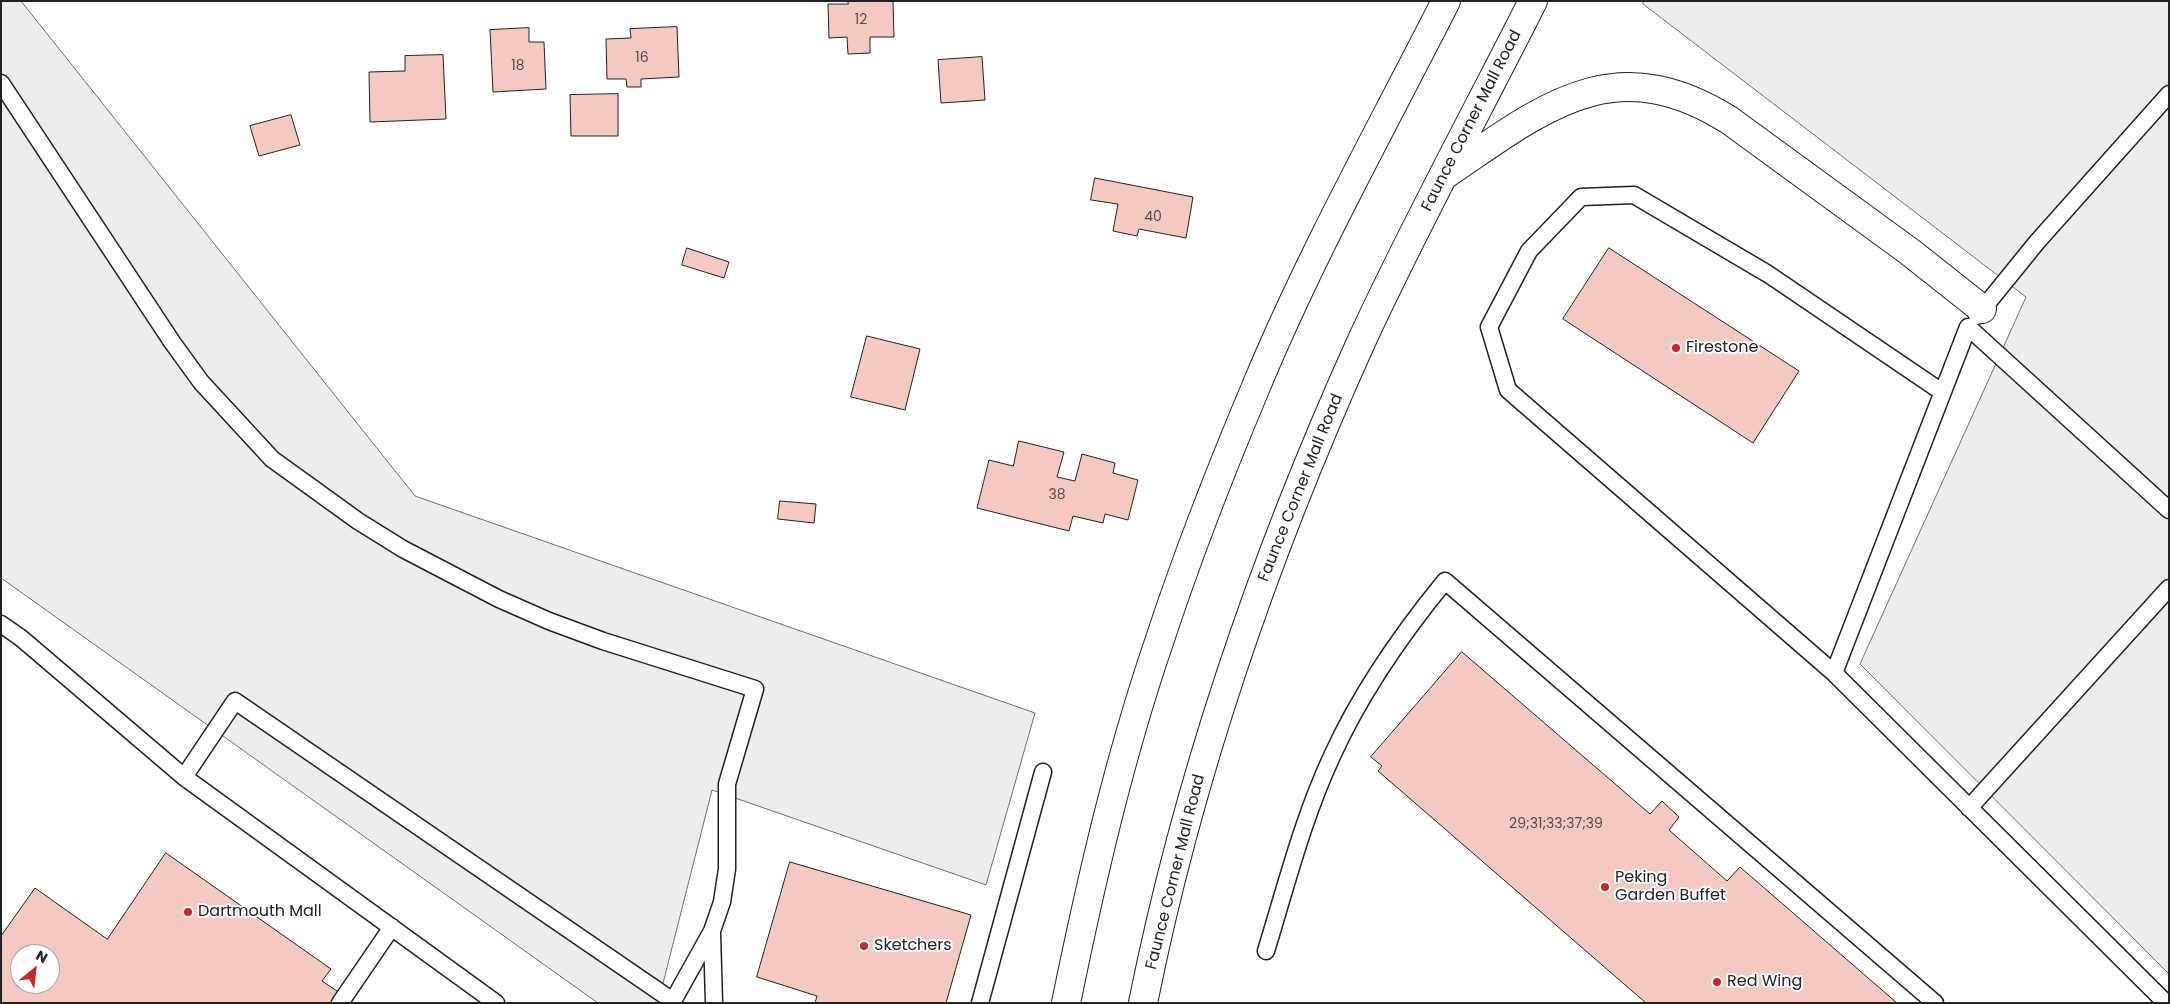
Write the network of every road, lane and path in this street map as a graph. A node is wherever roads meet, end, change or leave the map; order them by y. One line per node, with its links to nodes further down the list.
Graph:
1 (1446, 1): 23 (main road)
2 (1533, 1): 5 (main road, Faunce Corner Mall Road)
3 (1, 83): 16 (lane)
4 (2169, 94): 6 (lane)
5 (1443, 177): 6 (main road); 18 (main road, Faunce Corner Mall Road)
6 (1975, 318): 7 (lane); 8 (lane)
7 (1942, 392): 11 (lane); 11 (lane)
8 (2169, 510)
9 (2169, 588): 14 (lane)
10 (1, 624): 13 (lane)
11 (1834, 673): 14 (lane)
12 (1043, 772): 22 (lane)
13 (184, 777): 15 (lane); 16 (lane)
14 (1969, 808): 25 (lane)
15 (392, 927): 19 (lane); 20 (lane)
16 (712, 931): 21 (lane)
17 (1266, 950): 24 (lane)
18 (1146, 1000)
19 (340, 1003)
20 (496, 1003)
21 (714, 1003)
22 (980, 1003)
23 (1066, 1003)
24 (1935, 1003)
25 (2166, 1003)

